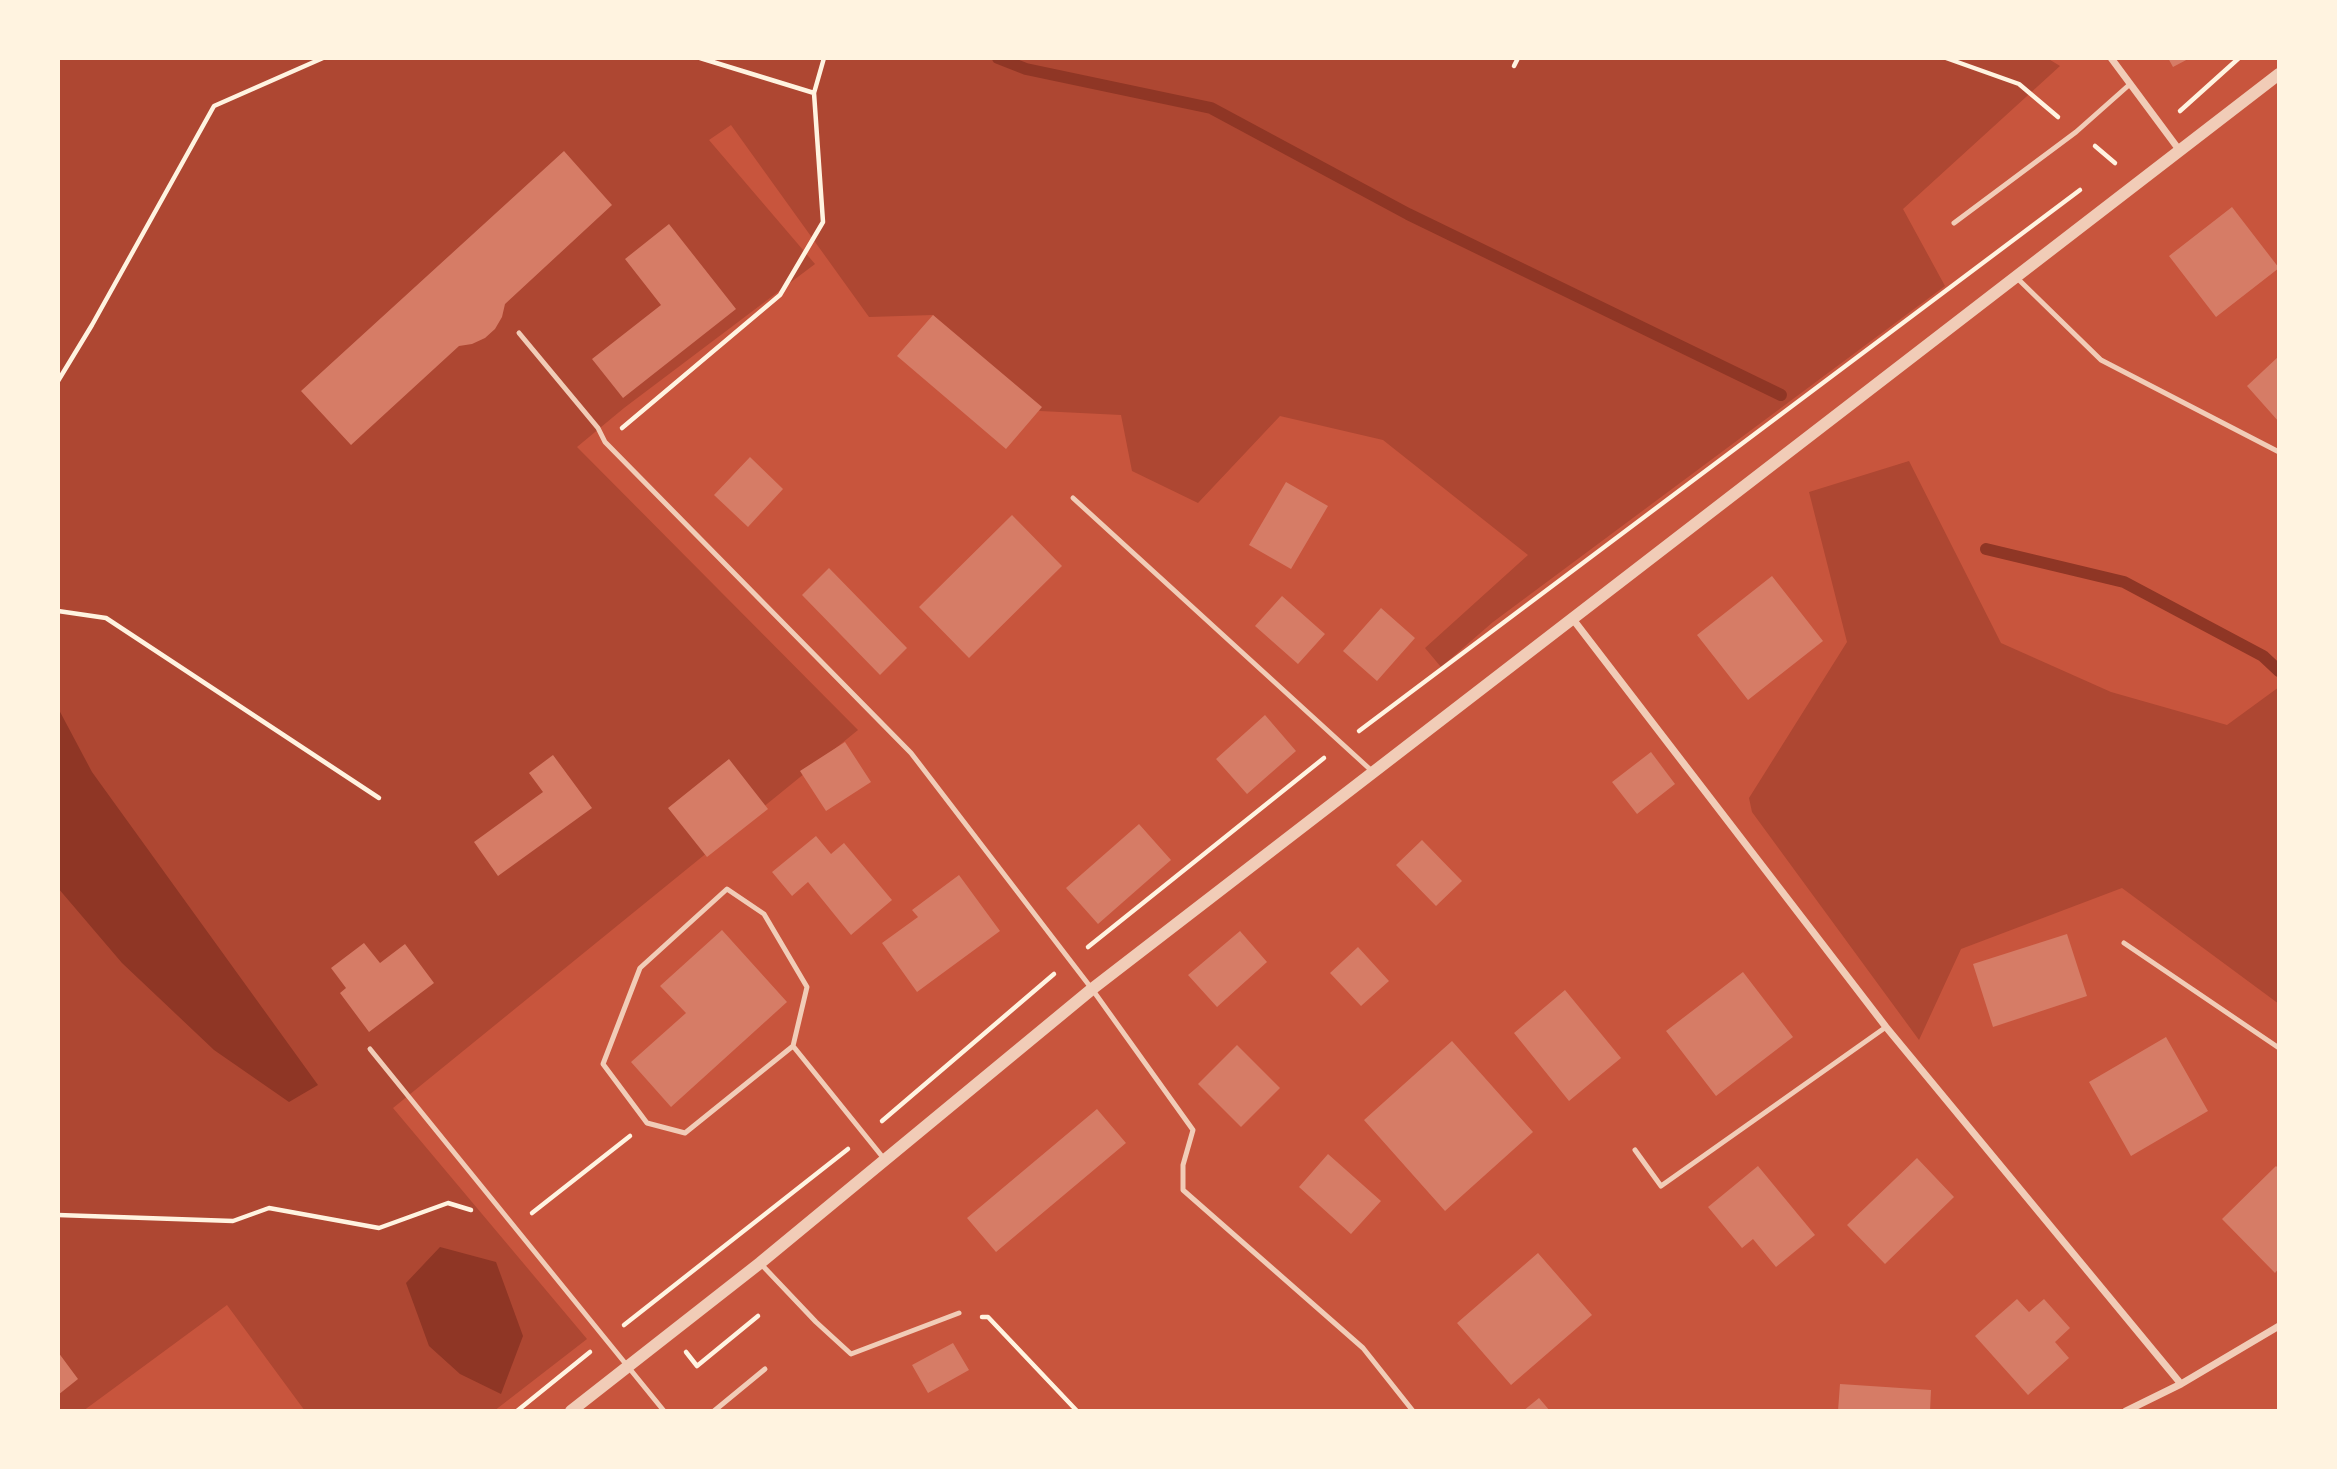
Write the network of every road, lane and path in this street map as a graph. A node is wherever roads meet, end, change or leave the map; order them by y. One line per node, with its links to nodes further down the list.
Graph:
1 (323, 58): 22 (path)
2 (700, 58): 11 (path)
3 (824, 58): 11 (path)
4 (1518, 58): 8 (path)
5 (1946, 58): 13 (path)
6 (2111, 58): 10 (street)
7 (2239, 58): 12 (path)
8 (1514, 66)
9 (2279, 74): 14 (street)
10 (2129, 85): 12 (street); 13 (lane)
11 (814, 93): 23 (path)
12 (2162, 128): 14 (street)
13 (2076, 132): 16 (path); 19 (lane)
14 (2180, 151): 20 (street)
15 (2125, 156): 16 (path)
16 (2115, 163): 17 (path)
17 (2104, 171)
18 (2082, 188): 28 (path)
19 (1954, 223)
20 (2017, 278): 24 (lane); 27 (street)
21 (519, 333): 23 (lane)
22 (58, 381)
23 (605, 442): 34 (lane)
24 (2279, 452)
25 (1073, 498): 28 (lane)
26 (58, 611): 30 (path)
27 (1572, 618): 29 (street); 35 (street)
28 (1342, 744): 29 (lane); 32 (path)
29 (1373, 772): 34 (street)
30 (379, 798)
31 (2124, 943): 37 (lane)
32 (1087, 948)
33 (1055, 974): 40 (path)
34 (1092, 989): 42 (street); 59 (lane)
35 (1886, 1027): 41 (lane); 53 (street)
36 (793, 1046): 39 (lane); 39 (lane); 40 (lane)
37 (2279, 1048)
38 (370, 1049): 45 (lane)
39 (647, 1123): 45 (path)
40 (865, 1135): 42 (lane); 49 (path)
41 (1635, 1150)
42 (885, 1160): 46 (street)
43 (447, 1203): 44 (path)
44 (58, 1215)
45 (514, 1225): 51 (lane)
46 (760, 1263): 47 (lane); 51 (street)
47 (959, 1313): 58 (path)
48 (2279, 1326): 53 (street)
49 (618, 1330)
50 (598, 1346): 54 (path)
51 (628, 1367): 55 (street); 56 (lane)
52 (765, 1369): 57 (lane)
53 (2181, 1384): 60 (street)
54 (517, 1411)
55 (571, 1411)
56 (664, 1411)
57 (714, 1411)
58 (1077, 1411)
59 (1413, 1411)
60 (2126, 1411)

